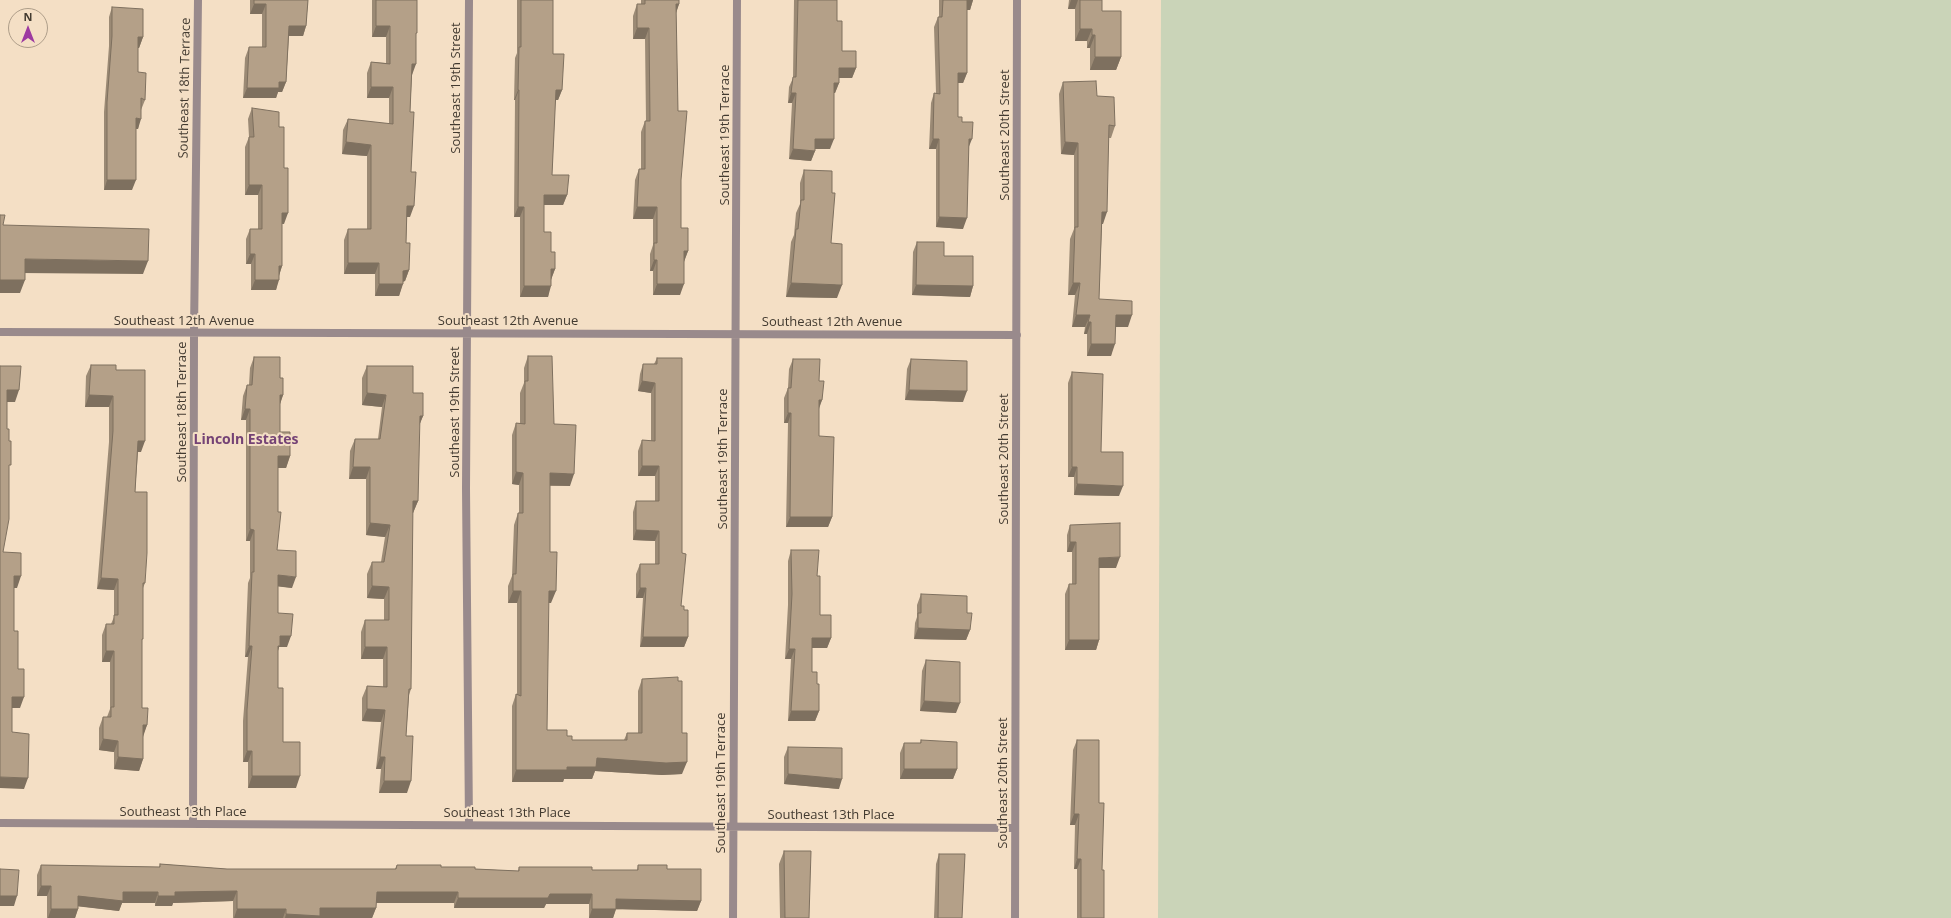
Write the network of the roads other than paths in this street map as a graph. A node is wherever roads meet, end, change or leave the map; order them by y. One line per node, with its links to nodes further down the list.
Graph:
1 (198, 0): 6 (street, Southeast 18th Terrace)
2 (469, 0): 7 (street, Southeast 19th Street)
3 (737, 0): 8 (street, Southeast 19th Terrace)
4 (1017, 0): 9 (street, Southeast 20th Street)
5 (0, 332): 6 (street, Southeast 12th Avenue)
6 (194, 333): 7 (street, Southeast 12th Avenue); 11 (street, Southeast 18th Terrace)
7 (467, 333): 8 (street, Southeast 12th Avenue); 12 (street, Southeast 19th Street)
8 (736, 334): 9 (street, Southeast 12th Avenue); 13 (street, Southeast 19th Terrace)
9 (1017, 335): 14 (street, Southeast 20th Street)
10 (0, 823): 11 (street, Southeast 13th Place)
11 (193, 824): 12 (street, Southeast 13th Place)
12 (469, 825): 13 (street, Southeast 13th Place)
13 (733, 826): 14 (street, Southeast 13th Place); 15 (street, Southeast 19th Terrace)
14 (1015, 828): 16 (street, Southeast 20th Street)
15 (733, 918)
16 (1015, 918)

